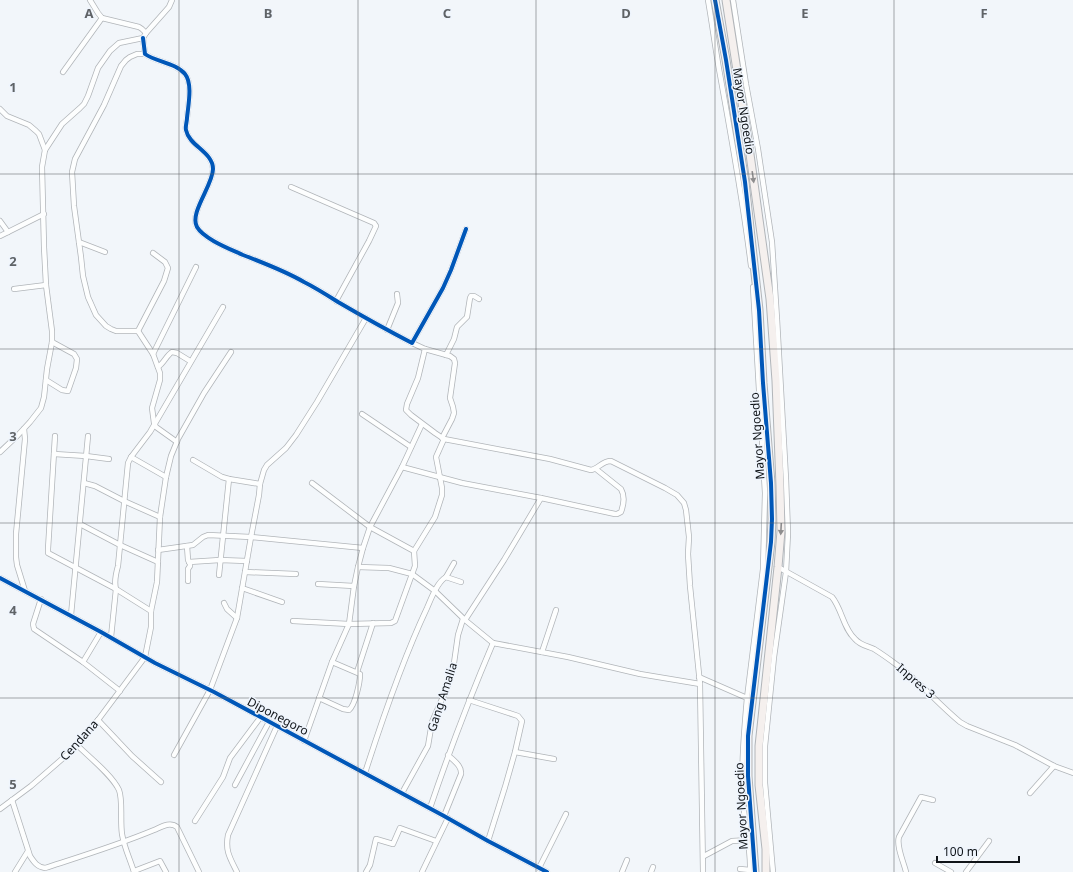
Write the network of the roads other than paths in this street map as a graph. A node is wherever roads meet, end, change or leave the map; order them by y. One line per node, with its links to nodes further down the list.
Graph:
1 (90, 0): 7 (street)
2 (172, 0): 8 (street)
3 (708, 0): 124 (street)
4 (715, 0): 160 (street, Mayor Ngoedio)
5 (726, 0): 84 (street, Mayor Ngoedio, one-way to 84)
6 (733, 0): 86 (street)
7 (102, 18): 8 (street); 11 (street)
8 (146, 33): 9 (street)
9 (143, 38): 10 (street); 13 (street)
10 (145, 54): 20 (street); 28 (street)
11 (63, 72)
12 (0, 108): 13 (street)
13 (45, 150): 15 (street)
14 (291, 188): 28 (street)
15 (44, 214): 18 (street); 24 (street)
16 (0, 221): 18 (street)
17 (466, 229): 34 (street)
18 (8, 232): 19 (street)
19 (0, 236)
20 (79, 242): 21 (street); 32 (street)
21 (104, 252)
22 (153, 253): 32 (street)
23 (196, 267): 37 (street)
24 (46, 285): 25 (street); 33 (street)
25 (14, 288)
26 (397, 294): 31 (street)
27 (479, 299): 38 (street)
28 (336, 301): 30 (street)
29 (223, 307): 39 (street)
30 (366, 318): 31 (street); 64 (street)
31 (387, 330): 34 (street)
32 (138, 331): 37 (street)
33 (52, 342): 41 (street); 41 (street)
34 (412, 343): 35 (street)
35 (425, 349): 38 (street); 44 (street)
36 (231, 352): 49 (street)
37 (154, 354): 40 (street)
38 (446, 355): 48 (street)
39 (190, 361): 40 (street); 43 (street)
40 (158, 367): 43 (street)
41 (46, 380): 45 (street)
42 (362, 414): 50 (street)
43 (154, 423): 49 (street); 54 (street)
44 (422, 424): 48 (street); 50 (street)
45 (24, 429): 51 (street); 98 (street)
46 (55, 436): 52 (street)
47 (88, 436): 53 (street)
48 (443, 438): 58 (street); 60 (street)
49 (177, 442): 59 (street)
50 (411, 447): 57 (street)
51 (0, 452)
52 (54, 454): 53 (street); 83 (street)
53 (86, 456): 55 (street); 62 (street)
54 (131, 457): 59 (street); 66 (street)
55 (109, 459)
56 (193, 460): 61 (street)
57 (402, 467): 60 (street); 69 (street)
58 (596, 469): 65 (street); 119 (street)
59 (166, 477): 67 (street)
60 (441, 477): 65 (street); 76 (street)
61 (229, 479): 64 (street); 70 (street)
62 (84, 483): 66 (street); 68 (street)
63 (312, 483): 69 (street)
64 (260, 484): 71 (street)
65 (541, 498): 107 (street, Gang Amalia)
66 (124, 501): 67 (street); 72 (street)
67 (160, 517): 75 (street)
68 (80, 524): 72 (street); 83 (street)
69 (370, 527): 74 (street); 76 (street)
70 (223, 536): 71 (street); 73 (street); 77 (street)
71 (251, 537): 74 (street); 78 (street)
72 (120, 545): 79 (street); 97 (street)
73 (187, 546): 75 (street); 80 (street)
74 (363, 548): 82 (street)
75 (158, 550): 79 (street)
76 (414, 550): 88 (street)
77 (220, 560): 78 (street); 80 (street); 89 (street)
78 (247, 561): 85 (street)
79 (158, 562): 104 (street)
80 (189, 562): 92 (street)
81 (454, 562): 90 (street)
82 (358, 567): 88 (street); 95 (street)
83 (75, 568): 97 (street); 105 (street)
84 (778, 568): 86 (street, Inpres 3); 172 (street, Mayor Ngoedio)
85 (245, 572): 87 (street); 96 (street)
86 (786, 572): 136 (street, Inpres 3); 173 (street)
87 (296, 574)
88 (412, 574): 99 (street); 109 (street)
89 (219, 575)
90 (446, 577): 93 (street); 99 (street)
91 (0, 578): 98 (street, Diponegoro)
92 (188, 581)
93 (461, 582)
94 (318, 584): 95 (street)
95 (354, 586): 110 (street)
96 (242, 588): 101 (street); 106 (street)
97 (116, 589): 104 (street); 112 (street)
98 (26, 591): 100 (street, Diponegoro)
99 (435, 591): 107 (street); 138 (street)
100 (41, 599): 105 (street, Diponegoro); 116 (street)
101 (282, 602)
102 (224, 603): 106 (street)
103 (556, 610): 114 (street)
104 (151, 611): 115 (street)
105 (71, 615): 111 (street, Diponegoro)
106 (237, 618): 121 (street)
107 (464, 619): 113 (street); 141 (street, Gang Amalia)
108 (293, 620): 110 (street)
109 (373, 623): 110 (street); 118 (street)
110 (349, 624): 117 (street)
111 (101, 632): 112 (street, Diponegoro); 116 (street)
112 (111, 637): 115 (street, Diponegoro)
113 (493, 643): 114 (street); 125 (street)
114 (542, 652): 120 (street)
115 (146, 657): 121 (street, Diponegoro); 122 (street, Cendana)
116 (82, 662): 122 (street)
117 (332, 662): 118 (street); 123 (street)
118 (357, 672): 123 (street)
119 (700, 677): 120 (street); 124 (street)
120 (700, 684): 156 (street)
121 (210, 690): 126 (street, Diponegoro); 133 (street)
122 (120, 691): 127 (street, Cendana)
123 (319, 698): 130 (street)
124 (747, 698): 150 (street)
125 (469, 700): 132 (street); 134 (street)
126 (260, 718): 128 (street, Diponegoro); 149 (street)
127 (98, 720): 131 (street, Cendana); 139 (street)
128 (269, 722): 129 (street, Diponegoro); 140 (street)
129 (276, 726): 130 (street, Diponegoro); 166 (street)
130 (304, 741): 138 (street, Diponegoro)
131 (77, 745): 143 (street, Cendana); 154 (street)
132 (514, 752): 135 (street); 152 (street)
133 (174, 755)
134 (448, 755): 145 (street); 148 (street)
135 (554, 759)
136 (1054, 766): 137 (street, Inpres 3); 142 (street)
137 (1072, 772)
138 (364, 773): 141 (street, Diponegoro)
139 (160, 782)
140 (234, 785)
141 (402, 793): 145 (street, Diponegoro)
142 (1030, 793)
143 (12, 800): 146 (street, Cendana); 155 (street)
144 (933, 800): 162 (street)
145 (430, 808): 148 (street, Diponegoro)
146 (0, 809)
147 (566, 814): 159 (street)
148 (446, 817): 151 (street); 152 (street, Diponegoro)
149 (195, 821)
150 (748, 840): 156 (street); 160 (street)
151 (436, 841): 167 (street); 168 (street)
152 (488, 841): 159 (street, Diponegoro)
153 (988, 841): 175 (street)
154 (124, 842): 155 (street); 161 (street); 165 (street)
155 (28, 850): 163 (street)
156 (704, 856): 171 (street)
157 (627, 860): 170 (street)
158 (935, 863): 174 (street)
159 (539, 868): 169 (street, Diponegoro)
160 (748, 870)
161 (134, 871): 164 (street)
162 (905, 871)
163 (15, 872)
164 (166, 872)
165 (199, 872)
166 (237, 872)
167 (366, 872)
168 (422, 872)
169 (547, 872)
170 (622, 872)
171 (703, 872)
172 (766, 872)
173 (773, 872)
174 (951, 872)
175 (966, 872)

